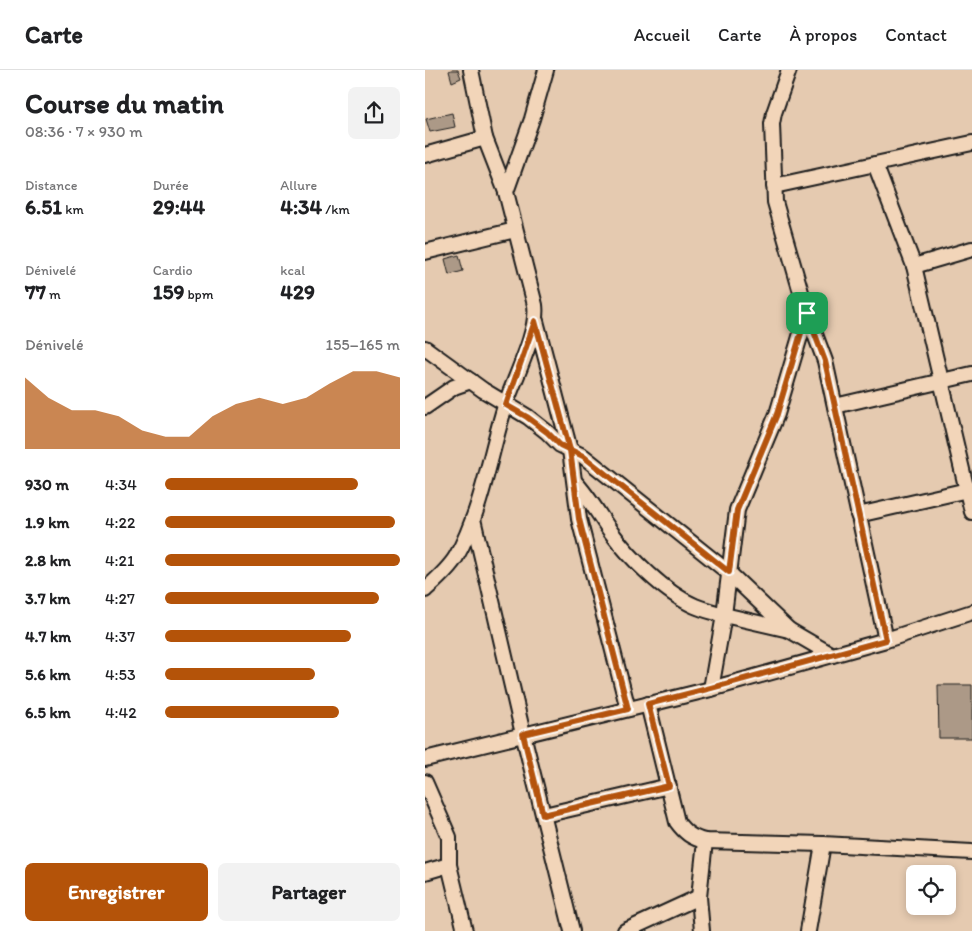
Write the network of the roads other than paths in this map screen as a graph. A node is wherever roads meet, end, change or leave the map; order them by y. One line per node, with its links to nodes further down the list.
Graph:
1 (471, 70): 4 (street)
2 (546, 70): 9 (street)
3 (789, 70): 8 (street)
4 (485, 138): 6 (street); 9 (street)
5 (972, 143): 7 (street)
6 (425, 155)
7 (875, 164): 8 (street); 13 (street)
8 (774, 186): 14 (street)
9 (505, 192): 10 (street)
10 (515, 230): 12 (street); 15 (street)
11 (972, 249): 13 (street)
12 (425, 252)
13 (914, 266): 19 (street)
14 (807, 313): 21 (street); 29 (street)
15 (535, 321): 20 (street); 23 (street)
16 (425, 348): 18 (street)
17 (972, 374): 19 (street)
18 (471, 381): 20 (street); 22 (street)
19 (941, 382): 21 (street); 25 (street)
20 (506, 405): 23 (street); 28 (street)
21 (835, 406): 27 (street)
22 (425, 407)
23 (570, 450): 24 (street); 29 (street)
24 (575, 482): 32 (street); 38 (street)
25 (970, 490): 26 (street); 27 (street)
26 (972, 512)
27 (859, 515): 34 (street)
28 (473, 519): 30 (street); 39 (street)
29 (729, 572): 32 (street); 33 (street)
30 (425, 590)
31 (972, 612): 34 (street)
32 (724, 615): 33 (street); 36 (street)
33 (789, 630): 35 (street)
34 (886, 640): 35 (street)
35 (832, 655): 36 (street)
36 (711, 688): 37 (street)
37 (648, 704): 38 (street); 42 (street)
38 (628, 709): 39 (street)
39 (523, 734): 40 (street); 43 (street)
40 (425, 758)
41 (425, 782): 47 (street)
42 (669, 786): 43 (street); 44 (street)
43 (543, 815): 51 (street)
44 (705, 841): 45 (street); 49 (street)
45 (823, 844): 46 (street); 54 (street)
46 (972, 852)
47 (449, 865): 48 (street); 50 (street)
48 (425, 872)
49 (699, 897): 52 (street); 53 (street)
50 (465, 931)
51 (572, 931)
52 (625, 931)
53 (702, 931)
54 (808, 931)

